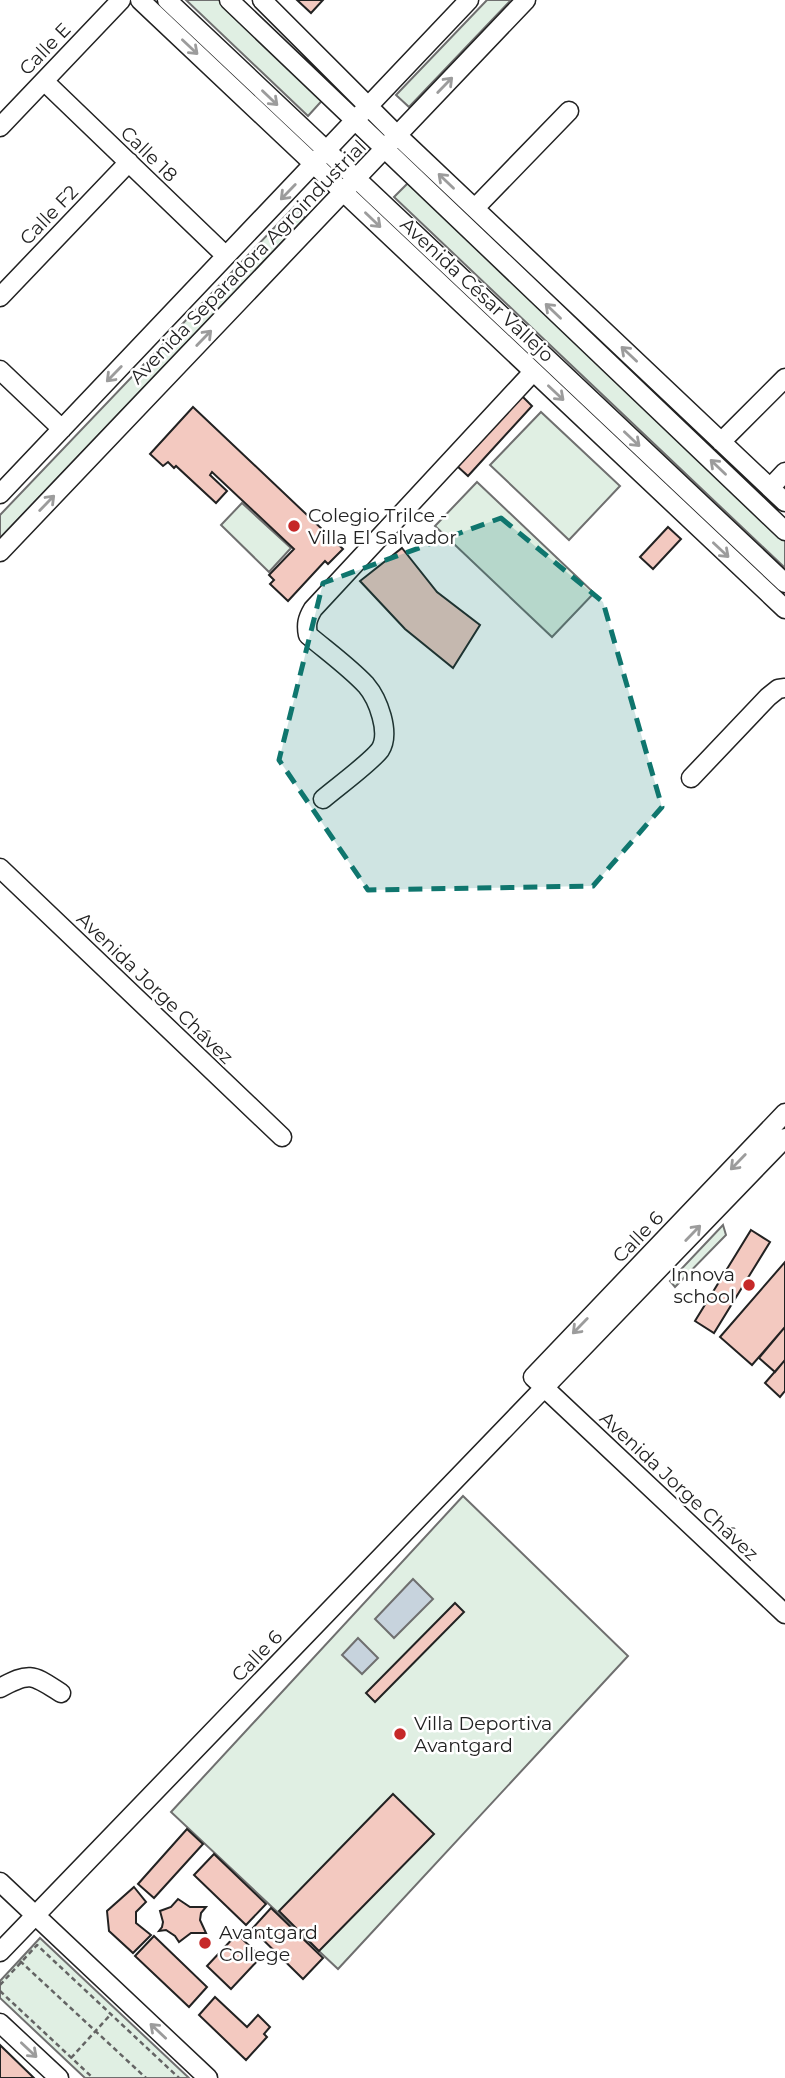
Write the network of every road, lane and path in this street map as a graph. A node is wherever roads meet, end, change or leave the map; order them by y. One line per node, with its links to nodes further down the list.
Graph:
1 (121, 0): 8 (street, Calle E)
2 (140, 0): 15 (street, Avenida César Vallejo, one-way to 15)
3 (167, 0): 15 (street, Avenida César Vallejo, one-way to 15)
4 (229, 0): 11 (street, Avenida César Vallejo)
5 (469, 0): 9 (street, Avenida Separadora Agroindustrial)
6 (526, 0): 13 (street, Avenida Separadora Agroindustrial, one-way to 6)
7 (267, 2): 9 (street)
8 (44, 81): 12 (street, Calle E); 16 (street, Calle 18)
9 (368, 106): 11 (street, Avenida Separadora Agroindustrial); 13 (street)
10 (569, 111): 18 (street)
11 (354, 121): 14 (street, Avenida César Vallejo); 15 (street, Avenida Separadora Agroindustrial)
12 (0, 127)
13 (397, 135): 14 (street, Avenida Separadora Agroindustrial); 18 (street, one-way to 13)
14 (384, 150): 17 (street, Avenida Separadora Agroindustrial); 30 (street, Avenida César Vallejo, one-way to 14)
15 (321, 158): 17 (street, Avenida César Vallejo); 19 (street, Avenida Separadora Agroindustrial, one-way to 19)
16 (129, 162): 19 (street, Calle 18); 20 (street, Calle F2)
17 (349, 185): 22 (street, Avenida César Vallejo, one-way to 22); 31 (street, Avenida Separadora Agroindustrial, one-way to 17); 32 (street, Avenida César Vallejo, one-way to 32)
18 (475, 208): 25 (street, one-way to 18)
19 (226, 256): 24 (street, Avenida Separadora Agroindustrial, one-way to 24)
20 (0, 297)
21 (0, 370): 24 (street)
22 (533, 372): 33 (street, Avenida César Vallejo, one-way to 33); 36 (street)
23 (785, 378): 25 (street)
24 (62, 429): 28 (street, Avenida Separadora Agroindustrial)
25 (721, 442): 27 (street)
26 (785, 472): 27 (street)
27 (770, 488): 29 (street)
28 (0, 494)
29 (785, 502)
30 (785, 531)
31 (0, 552)
32 (785, 583)
33 (785, 609)
34 (785, 688): 35 (street)
35 (691, 778)
36 (323, 800)
37 (0, 868): 39 (street, Avenida Jorge Chávez)
38 (783, 1125): 40 (street, Calle 6)
39 (282, 1137)
40 (545, 1389): 41 (street, Avenida Jorge Chávez); 45 (street, Calle 6)
41 (785, 1614)
42 (0, 1688): 43 (street)
43 (61, 1693)
44 (0, 1882): 45 (street)
45 (35, 1915): 46 (street, Calle 6); 58 (street, one-way to 45)
46 (0, 1952)
47 (21, 1962): 48 (path); 50 (path); 52 (path)
48 (0, 1984)
49 (0, 1991): 53 (path)
50 (111, 2014): 52 (path); 57 (path)
51 (0, 2023): 54 (street, one-way to 54)
52 (95, 2031): 53 (path); 56 (path)
53 (71, 2058): 55 (path)
54 (59, 2078)
55 (93, 2078)
56 (146, 2078)
57 (179, 2078)
58 (208, 2078)

